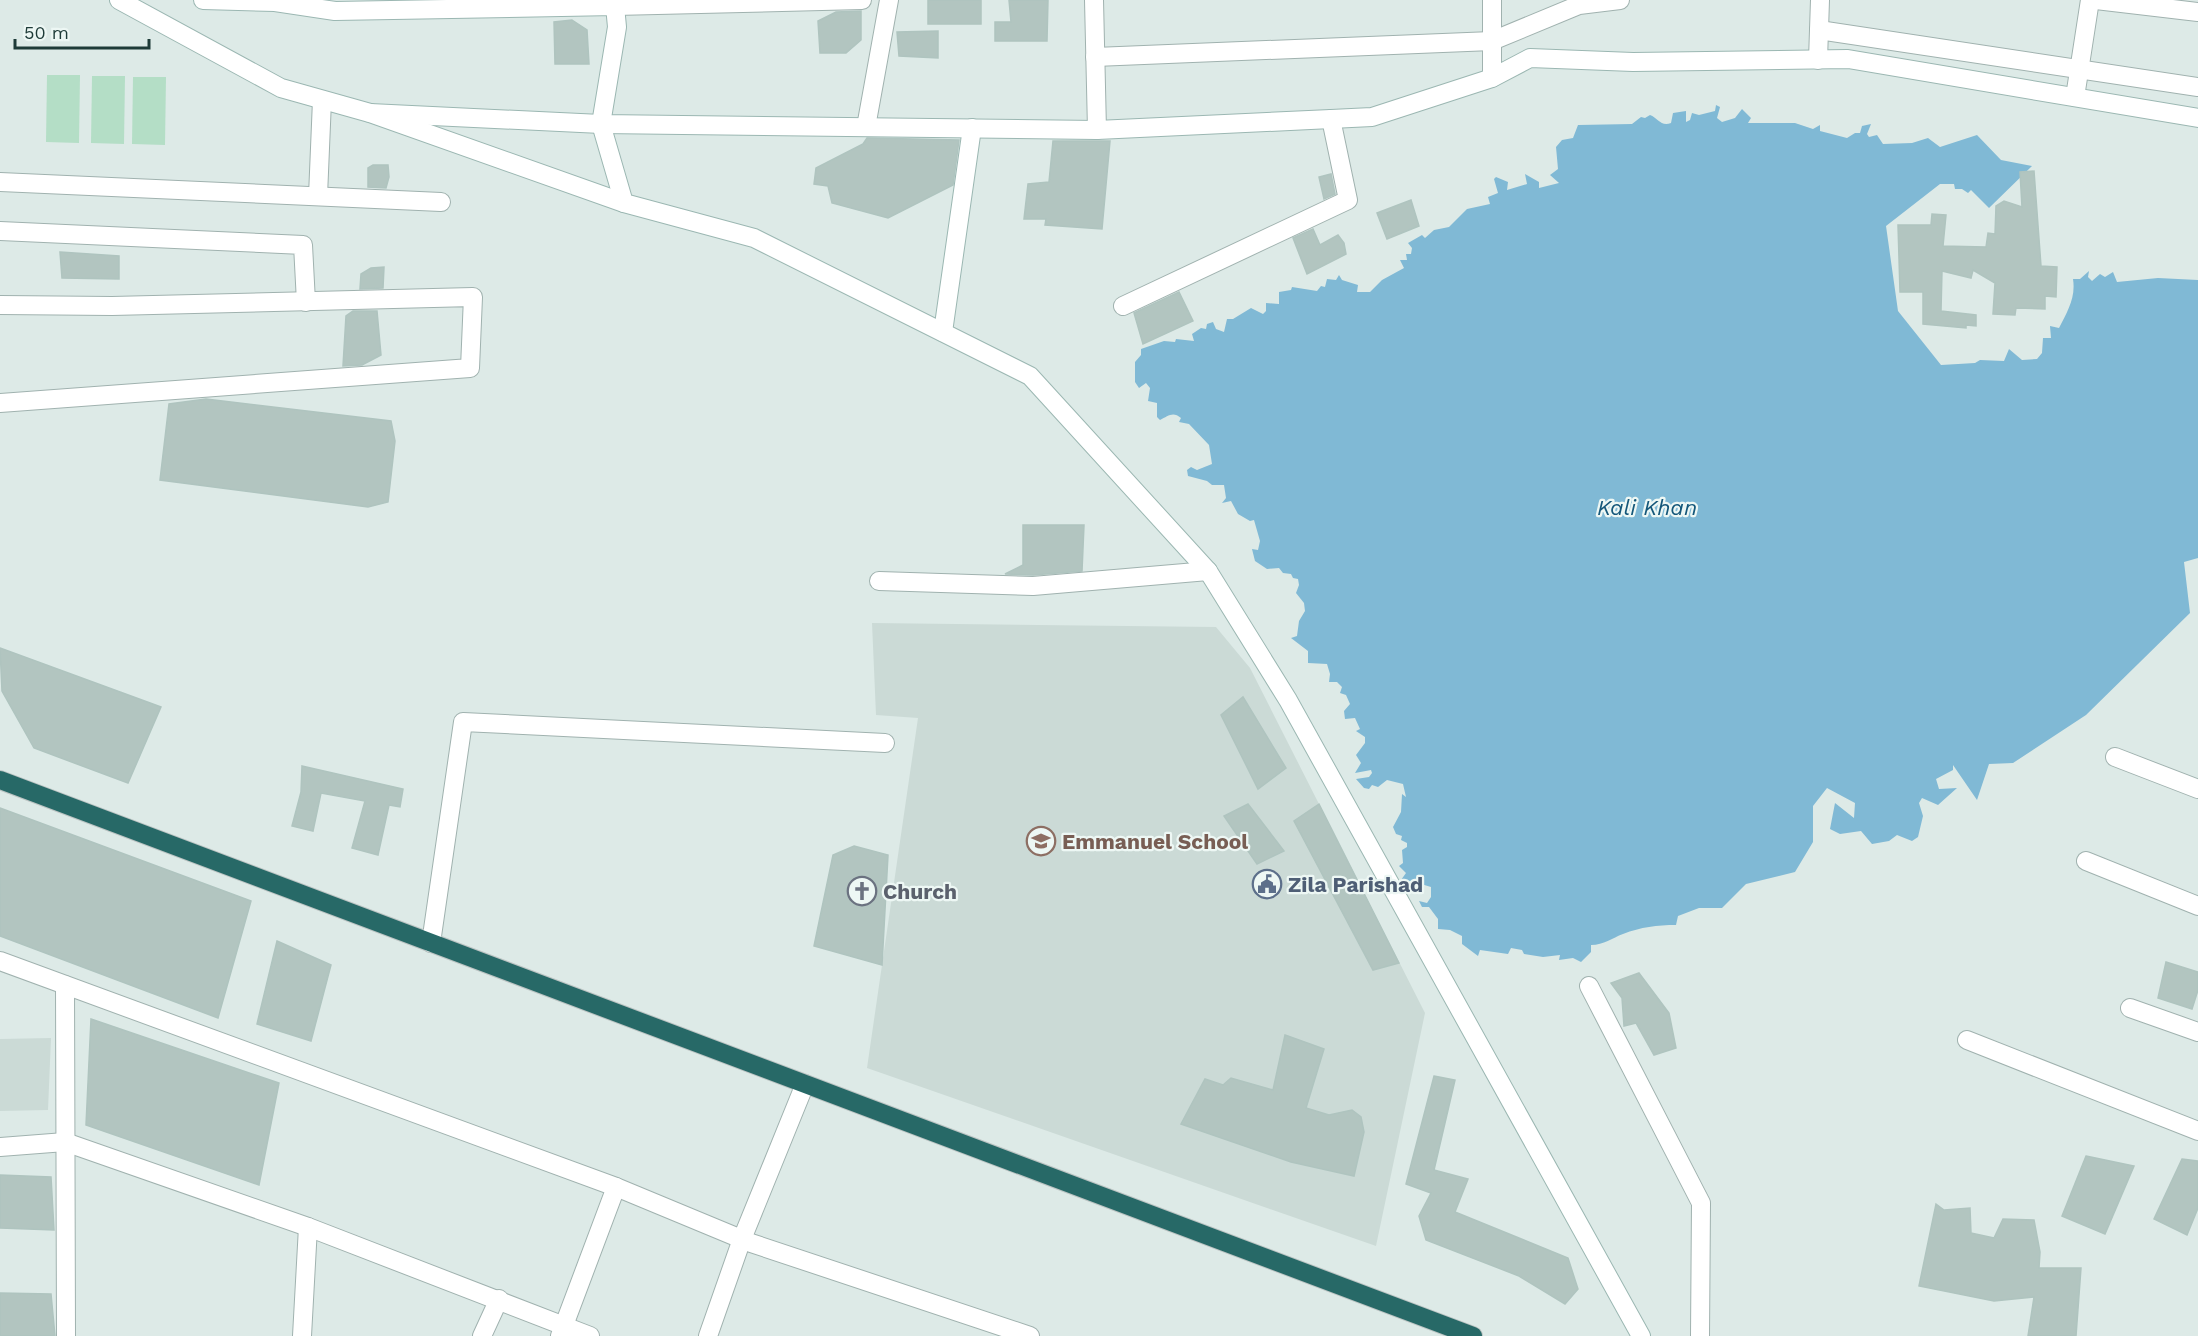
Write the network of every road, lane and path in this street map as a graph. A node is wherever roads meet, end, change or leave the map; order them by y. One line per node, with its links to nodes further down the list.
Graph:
1 (119, 0): 23 (street)
2 (203, 0): 11 (street)
3 (862, 0): 12 (street)
4 (889, 0): 28 (street)
5 (1094, 0): 17 (street)
6 (1492, 0): 16 (street)
7 (1620, 0): 16 (street)
8 (1820, 0): 15 (street)
9 (2090, 0): 19 (street)
10 (2096, 0): 14 (street)
11 (275, 1): 13 (street)
12 (761, 1): 13 (street)
13 (615, 3): 27 (street)
14 (2198, 12)
15 (1820, 30): 18 (street); 19 (street)
16 (1492, 41): 17 (street); 20 (street)
17 (1095, 57): 30 (street)
18 (1818, 60): 20 (street); 22 (street)
19 (2080, 68): 21 (street); 22 (street)
20 (1492, 78): 26 (street)
21 (2198, 87)
22 (2075, 97): 25 (street)
23 (322, 100): 24 (street); 32 (street)
24 (370, 113): 27 (street); 34 (street)
25 (2198, 118)
26 (1331, 119): 30 (street); 38 (street)
27 (601, 124): 28 (street); 34 (street)
28 (866, 127): 29 (street)
29 (972, 128): 30 (street); 39 (street)
30 (1097, 130)
31 (0, 182): 32 (street)
32 (318, 196): 33 (street)
33 (441, 202)
34 (624, 203): 39 (street)
35 (0, 231): 36 (street)
36 (306, 302): 37 (street); 40 (street)
37 (0, 305)
38 (1123, 306)
39 (943, 332): 41 (street)
40 (0, 403)
41 (1208, 571): 42 (street); 72 (street)
42 (879, 580)
43 (885, 743): 49 (street)
44 (2115, 757): 46 (street)
45 (0, 780): 49 (highway)
46 (2198, 789)
47 (2086, 861): 48 (street)
48 (2198, 906)
49 (431, 943): 56 (highway)
50 (0, 961): 51 (street)
51 (65, 985): 58 (street); 60 (street)
52 (1589, 986): 73 (street)
53 (2130, 1008): 54 (street)
54 (2198, 1032)
55 (1967, 1040): 57 (street)
56 (805, 1084): 62 (street); 65 (highway)
57 (2198, 1131)
58 (65, 1142): 59 (street); 61 (street); 66 (street)
59 (0, 1147)
60 (616, 1187): 62 (street); 64 (street)
61 (308, 1227): 63 (street); 67 (street)
62 (742, 1239): 70 (street); 71 (street)
63 (498, 1299): 64 (street); 68 (street)
64 (562, 1331): 69 (street)
65 (1462, 1334)
66 (66, 1336)
67 (302, 1336)
68 (482, 1336)
69 (590, 1336)
70 (708, 1336)
71 (1030, 1336)
72 (1641, 1336)
73 (1700, 1336)

